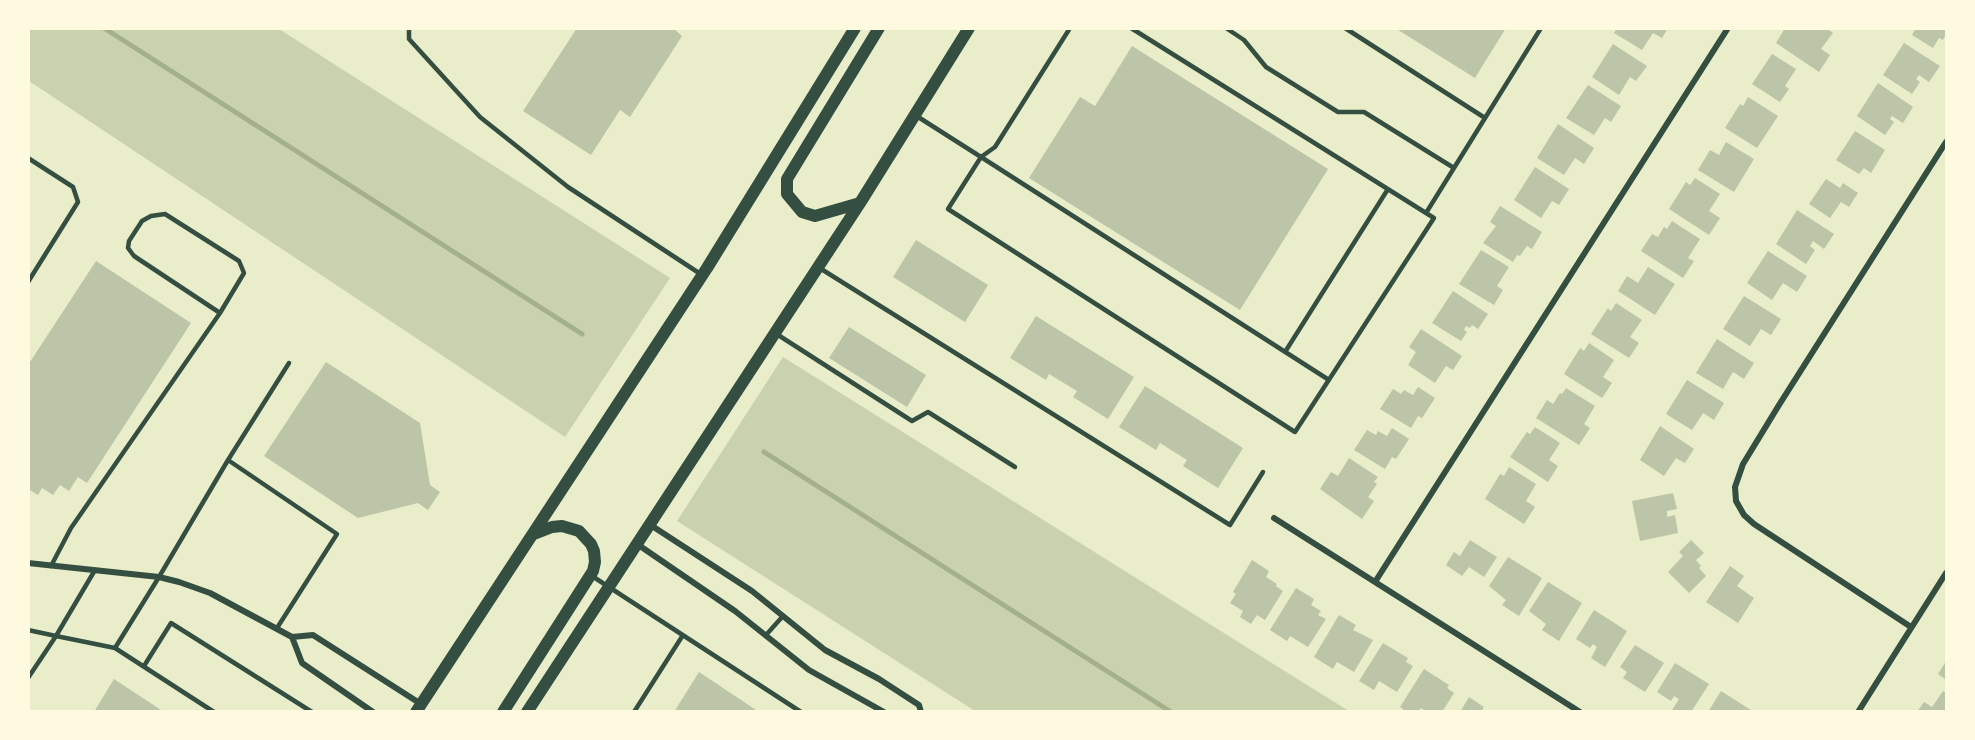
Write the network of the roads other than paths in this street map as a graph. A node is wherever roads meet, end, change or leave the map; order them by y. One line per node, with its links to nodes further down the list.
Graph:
1 (409, 28): 21 (lane)
2 (855, 28): 21 (main road)
3 (879, 28): 18 (main road)
4 (969, 28): 11 (main road)
5 (1070, 28): 14 (lane)
6 (1131, 28): 17 (lane)
7 (1226, 28): 16 (lane)
8 (1345, 28): 12 (lane)
9 (1541, 28): 12 (lane)
10 (1728, 28): 41 (street)
11 (915, 115): 14 (lane); 18 (main road)
12 (1485, 118): 16 (lane)
13 (1947, 142): 44 (street)
14 (981, 157): 25 (lane); 27 (lane)
15 (28, 158): 22 (lane)
16 (1454, 168): 19 (lane)
17 (1388, 189): 19 (lane); 25 (lane)
18 (860, 203): 20 (main road)
19 (1426, 213): 27 (lane)
20 (818, 267): 24 (main road); 30 (lane)
21 (702, 275): 33 (main road)
22 (28, 282)
23 (220, 313): 23 (lane); 36 (lane)
24 (775, 333): 29 (lane); 32 (main road)
25 (1285, 352): 27 (lane)
26 (290, 363): 28 (lane)
27 (1329, 380)
28 (228, 460): 40 (lane); 45 (lane)
29 (1015, 467)
30 (1263, 472)
31 (1274, 518): 41 (street)
32 (649, 524): 34 (main road); 43 (street)
33 (533, 535): 39 (main road); 54 (main road)
34 (636, 543): 42 (main road); 48 (street)
35 (28, 564): 36 (street)
36 (51, 566): 37 (street)
37 (94, 570): 40 (street); 49 (lane)
38 (1947, 573): 44 (street)
39 (591, 575): 42 (lane); 58 (main road)
40 (159, 577): 45 (street); 51 (lane)
41 (1376, 582): 64 (street)
42 (608, 586): 47 (lane); 59 (main road)
43 (783, 616): 48 (lane); 63 (street)
44 (1911, 627): 65 (street)
45 (278, 628): 50 (street)
46 (28, 630): 49 (lane)
47 (683, 635): 60 (lane); 61 (lane)
48 (766, 635): 62 (street)
49 (56, 636): 51 (lane); 53 (lane)
50 (292, 637): 54 (street); 57 (street)
51 (115, 648): 52 (lane)
52 (144, 666): 55 (lane); 56 (lane)
53 (28, 678)
54 (418, 708)
55 (214, 711)
56 (312, 711)
57 (373, 711)
58 (503, 711)
59 (527, 711)
60 (634, 711)
61 (801, 711)
62 (884, 711)
63 (921, 711)
64 (1580, 711)
65 (1858, 711)

